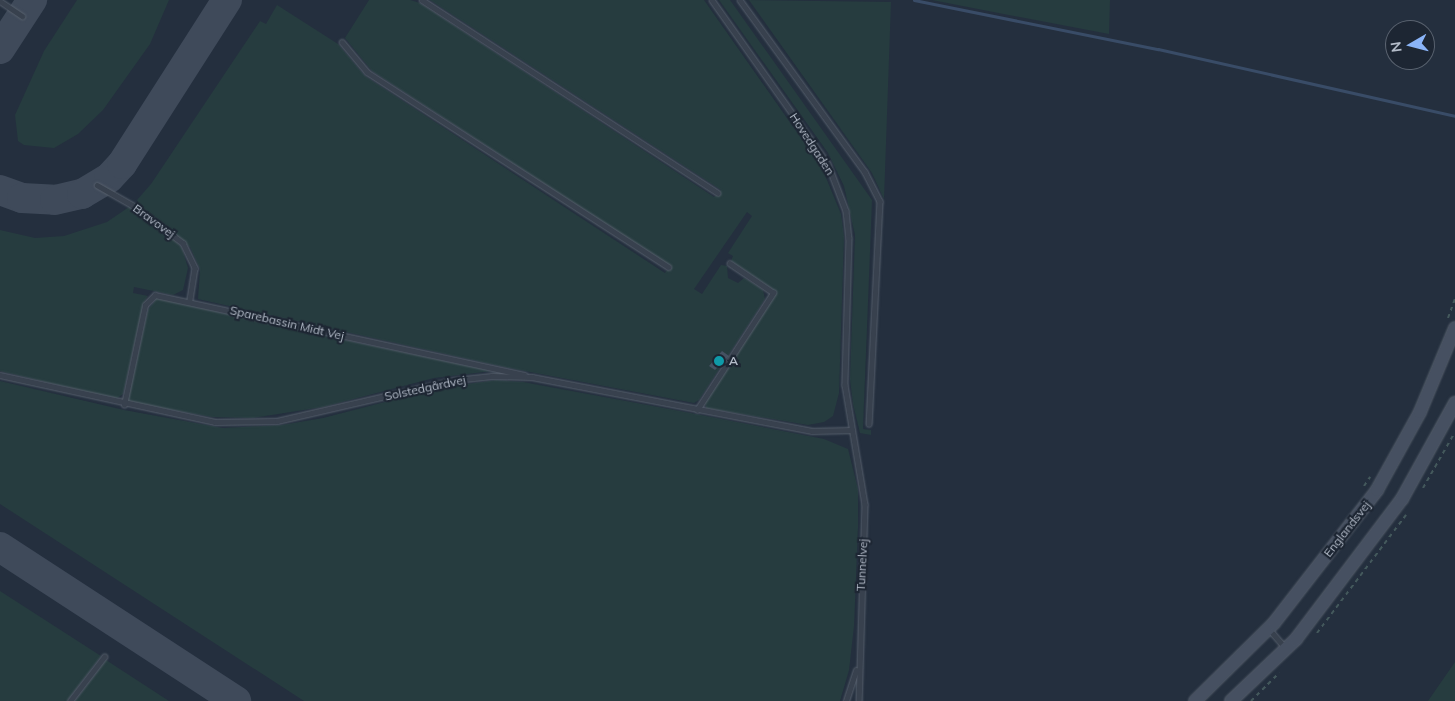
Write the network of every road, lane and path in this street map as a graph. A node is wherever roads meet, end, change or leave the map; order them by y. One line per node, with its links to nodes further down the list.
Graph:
1 (422, 0): 8 (lane)
2 (712, 0): 20 (lane, Hovedgaden)
3 (740, 0): 19 (lane)
4 (0, 1): 5 (lane)
5 (22, 16)
6 (342, 42): 10 (lane)
7 (97, 186): 12 (lane, Bravovej)
8 (718, 193)
9 (730, 264): 18 (lane)
10 (668, 267)
11 (1455, 299): 13 (path)
12 (190, 301): 15 (lane, Sparebassin Midt Vej); 17 (lane, Sparebassin Midt Vej)
13 (1450, 327): 23 (main road, Englandsvej)
14 (0, 375): 17 (lane, Solstedgårdvej)
15 (532, 377): 17 (lane, Solstedgårdvej); 18 (lane, Solstedgårdvej)
16 (1455, 404): 24 (main road, Englandsvej)
17 (124, 405)
18 (697, 410): 20 (lane, Solstedgårdvej)
19 (869, 424)
20 (852, 430): 26 (lane, Tunnelvej)
21 (1373, 471): 22 (path)
22 (1363, 488)
23 (1268, 628): 24 (lane); 30 (main road, Englandsvej)
24 (1287, 649): 31 (main road, Englandsvej)
25 (104, 657): 27 (lane)
26 (858, 668): 28 (lane); 29 (lane, Tunnelvej)
27 (70, 701)
28 (846, 701)
29 (859, 701)
30 (1195, 701)
31 (1232, 701)

